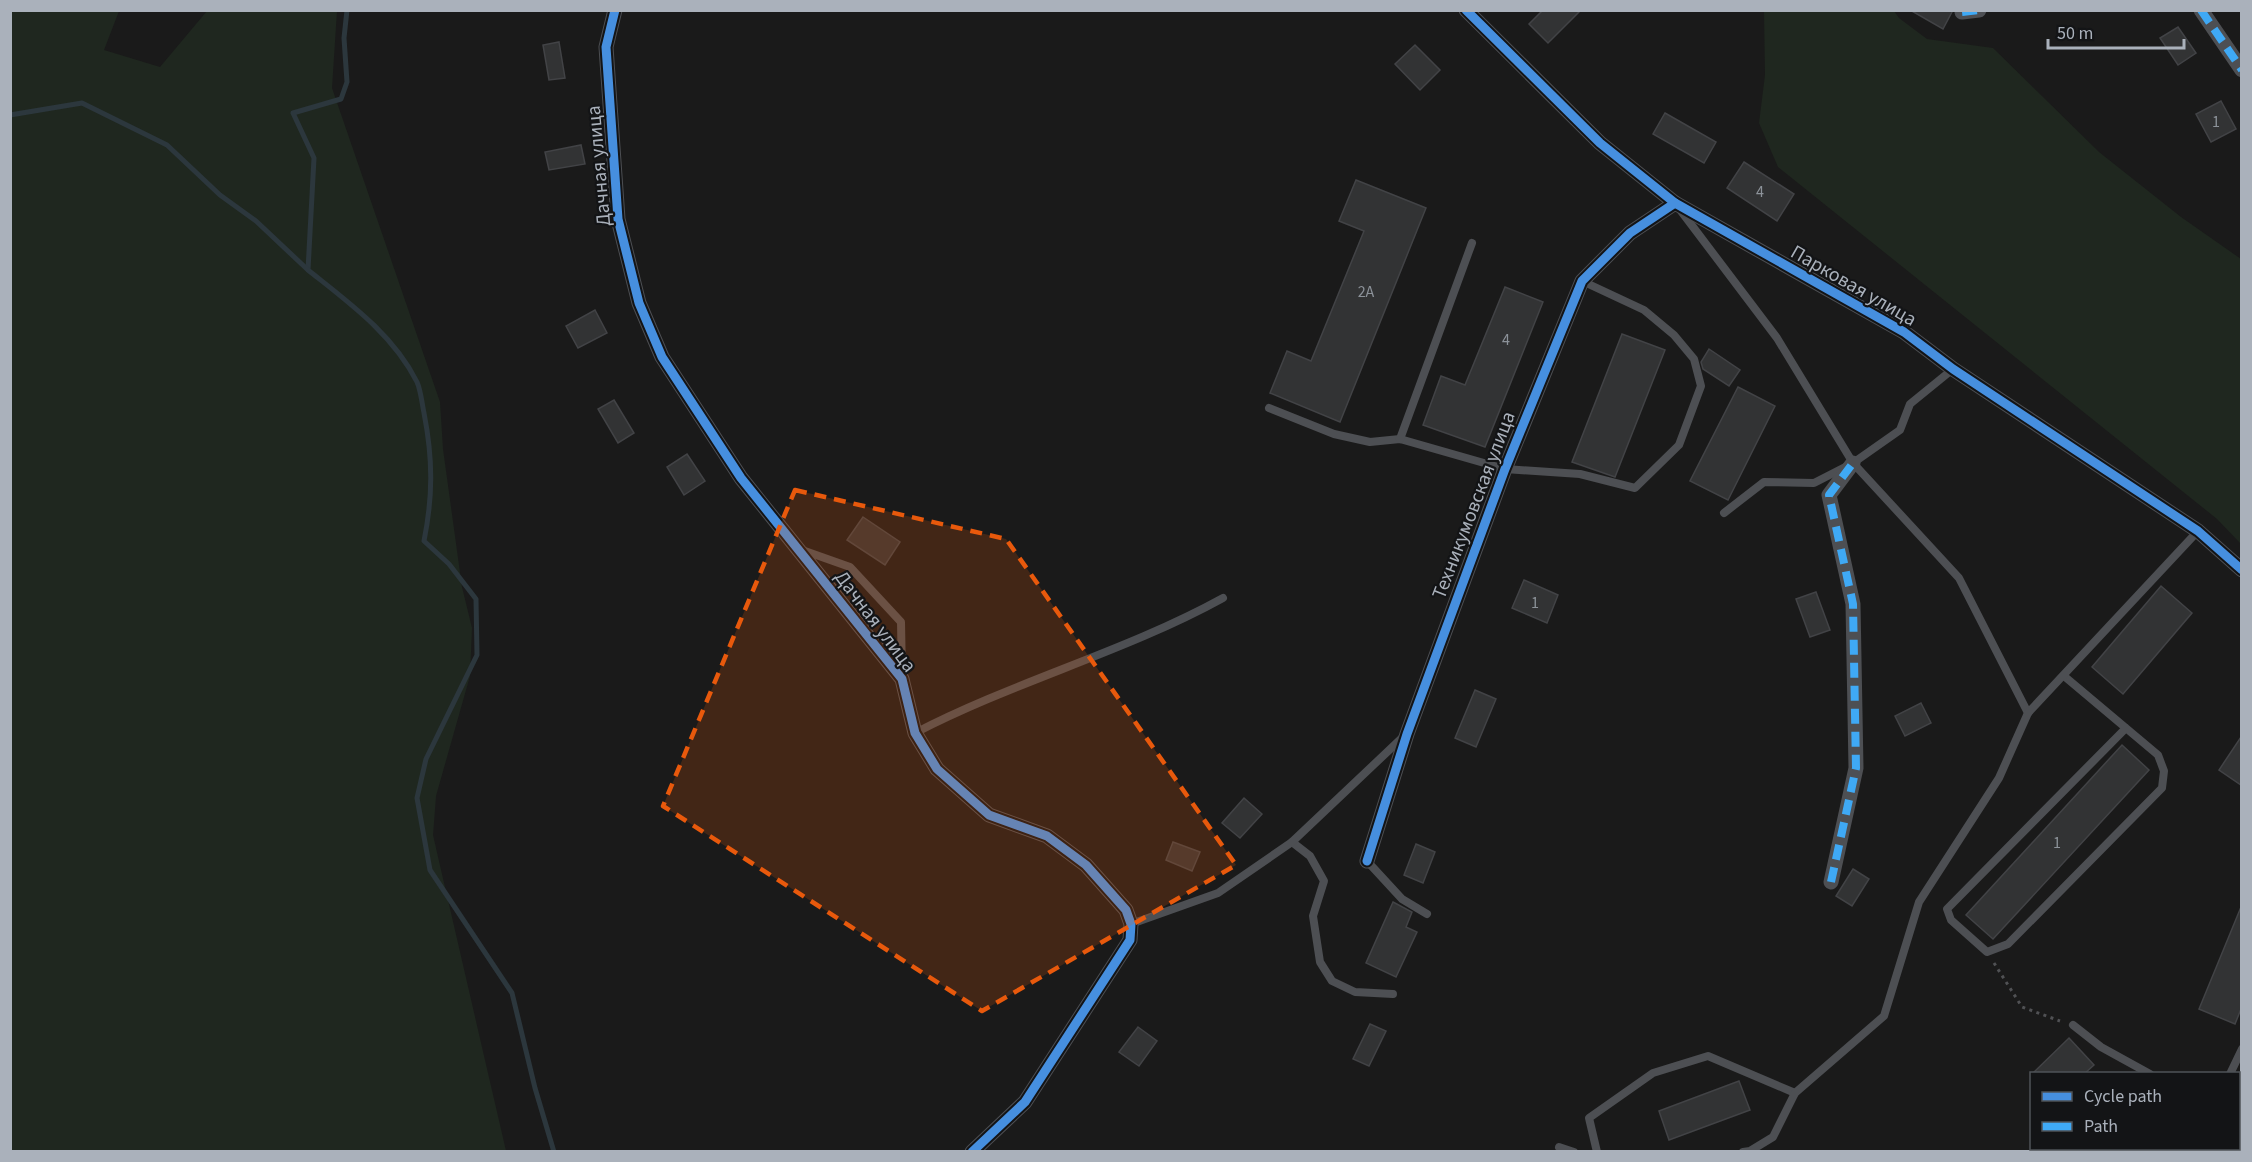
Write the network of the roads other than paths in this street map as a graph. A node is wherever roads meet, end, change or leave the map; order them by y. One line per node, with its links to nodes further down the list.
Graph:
1 (609, 10): 7 (lane)
2 (615, 10): 7 (street, Дачная улица)
3 (1466, 10): 9 (street, Парковая улица)
4 (1979, 10): 6 (street)
5 (2201, 10): 8 (street)
6 (1962, 12)
7 (606, 47): 19 (street, Дачная улица)
8 (2241, 70)
9 (1675, 203): 11 (street, Техникумовская улица); 12 (street, Парковая улица); 15 (lane)
10 (1472, 243): 14 (lane)
11 (1582, 281): 16 (street, Техникумовская улица); 16 (lane)
12 (1953, 369): 15 (lane); 18 (street, Парковая улица)
13 (1269, 408): 14 (lane)
14 (1400, 439): 16 (lane)
15 (1852, 463): 17 (lane); 24 (lane); 30 (street)
16 (1505, 470): 27 (street, Техникумовская улица)
17 (1724, 513)
18 (2198, 531): 20 (street, Парковая улица); 22 (lane)
19 (797, 548): 23 (street, Дачная улица); 23 (lane)
20 (2241, 570)
21 (1223, 598): 26 (lane)
22 (2064, 676): 24 (lane); 25 (lane)
23 (902, 678): 26 (street, Дачная улица)
24 (2028, 713): 38 (lane)
25 (2126, 728): 25 (lane)
26 (915, 733): 32 (street, Дачная улица)
27 (1407, 734): 28 (lane); 29 (street, Техникумовская улица)
28 (1292, 842): 32 (lane); 33 (lane)
29 (1366, 861): 31 (lane)
30 (1831, 882)
31 (1427, 914)
32 (1131, 924): 40 (street)
33 (1393, 994)
34 (2073, 1025): 36 (lane)
35 (2241, 1048): 37 (lane)
36 (2146, 1072)
37 (2231, 1072)
38 (1795, 1093): 42 (lane); 43 (lane)
39 (1559, 1147): 41 (lane)
40 (972, 1152)
41 (1574, 1152)
42 (1597, 1152)
43 (1743, 1152)

